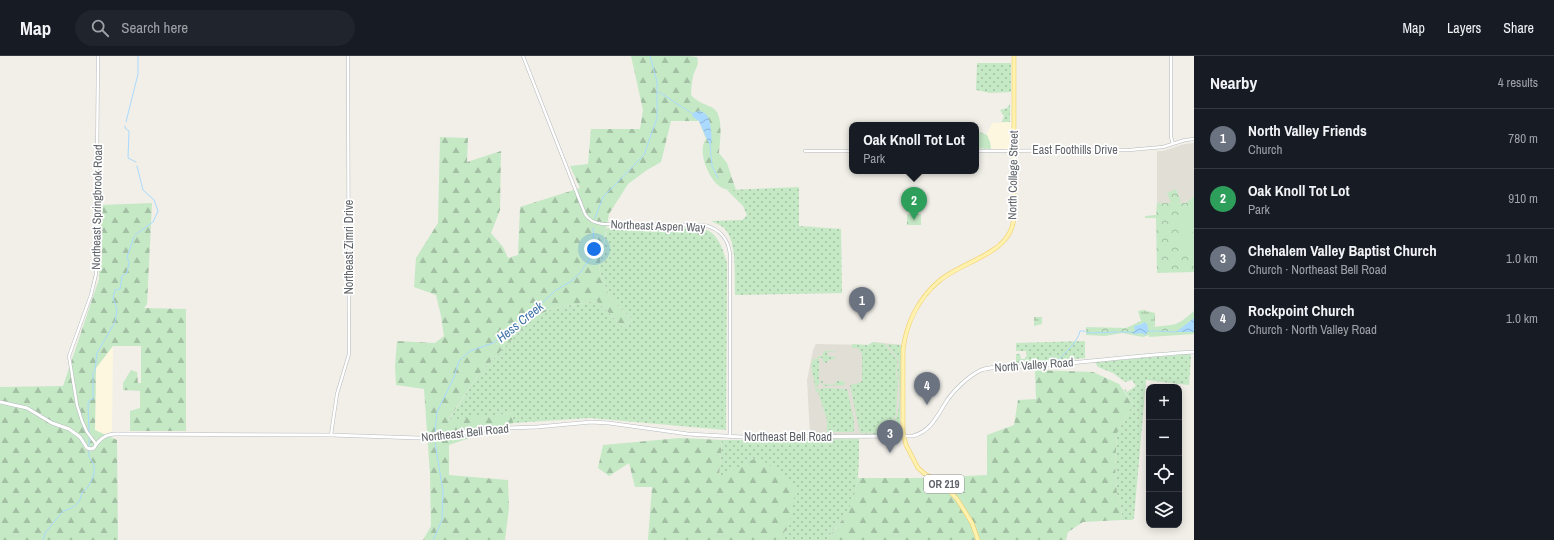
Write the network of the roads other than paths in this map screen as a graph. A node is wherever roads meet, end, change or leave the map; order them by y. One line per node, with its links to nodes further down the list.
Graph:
1 (98, 56): 17 (street, Northeast Springbrook Road)
2 (348, 56): 14 (street, Northeast Zimri Drive)
3 (523, 56): 16 (street, Northeast Aspen Way)
4 (1014, 56): 11 (main road, North College Street / OR 219)
5 (1171, 56): 7 (street)
6 (1194, 139): 7 (street, East Foothills Drive)
7 (1173, 144): 11 (street, East Foothills Drive)
8 (805, 151): 9 (street)
9 (849, 151)
10 (979, 151): 11 (street, East Foothills Drive)
11 (1014, 151): 15 (main road, North College Street / OR 219)
12 (1194, 352): 15 (main road, North Valley Road)
13 (0, 402): 17 (main road)
14 (331, 435): 16 (main road, Northeast Bell Road); 17 (main road, Northeast Bell Road)
15 (903, 436): 16 (main road, Northeast Bell Road); 18 (main road, OR 219)
16 (730, 437)
17 (96, 444)
18 (978, 540)

